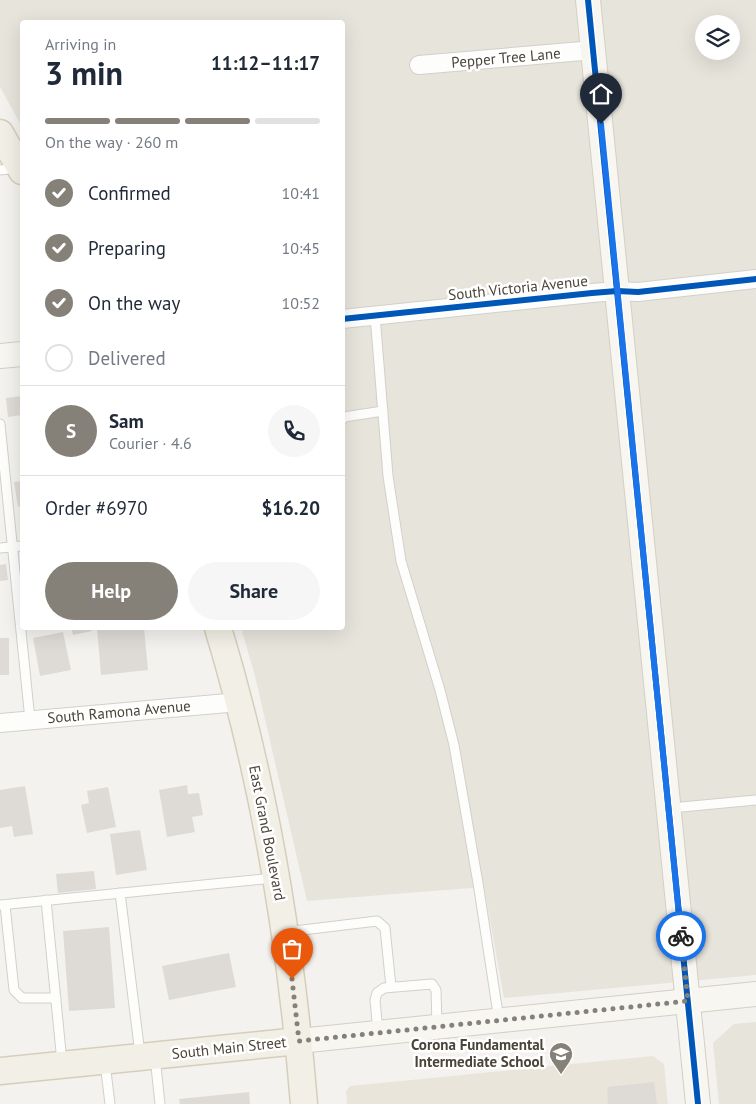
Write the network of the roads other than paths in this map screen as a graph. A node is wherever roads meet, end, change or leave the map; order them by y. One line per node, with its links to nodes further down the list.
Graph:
1 (588, 0): 2 (street)
2 (594, 50): 3 (street, Pepper Tree Lane); 7 (street)
3 (419, 65)
4 (0, 133): 5 (main road)
5 (14, 170)
6 (756, 279): 7 (street, South Victoria Avenue)
7 (617, 292): 8 (street, South Victoria Avenue); 25 (street)
8 (375, 315): 9 (street, South Victoria Avenue); 12 (lane)
9 (345, 319)
10 (20, 354): 11 (street)
11 (0, 356)
12 (383, 411): 13 (lane); 35 (lane)
13 (345, 417)
14 (0, 424): 16 (lane)
15 (20, 546): 16 (lane)
16 (12, 547): 17 (lane); 18 (lane)
17 (0, 548)
18 (20, 624)
19 (21, 630): 22 (lane)
20 (219, 630): 21 (main road, East Grand Boulevard)
21 (239, 702): 22 (street, South Ramona Avenue); 26 (main road, East Grand Boulevard)
22 (30, 720): 23 (street, South Ramona Avenue)
23 (0, 723)
24 (756, 800): 25 (lane)
25 (668, 808): 34 (street)
26 (277, 878): 27 (lane); 30 (main road, East Grand Boulevard)
27 (120, 893): 28 (lane); 39 (lane)
28 (46, 900): 29 (lane); 33 (lane)
29 (2, 905): 33 (lane)
30 (286, 932): 31 (lane); 38 (main road, East Grand Boulevard)
31 (391, 987): 36 (lane); 37 (lane)
32 (756, 994): 34 (street, South Main Street)
33 (56, 998): 41 (lane)
34 (688, 1001): 35 (street, South Main Street); 46 (street)
35 (499, 1020): 36 (street, South Main Street)
36 (437, 1026): 37 (street, South Main Street)
37 (378, 1033): 38 (street, South Main Street)
38 (299, 1041): 39 (main road, South Main Street); 45 (main road, East Grand Boulevard)
39 (148, 1056): 40 (main road, South Main Street); 44 (lane)
40 (104, 1060): 41 (main road, South Main Street); 43 (lane)
41 (63, 1064): 42 (main road, South Main Street)
42 (0, 1071)
43 (110, 1104)
44 (160, 1104)
45 (304, 1104)
46 (698, 1104)

